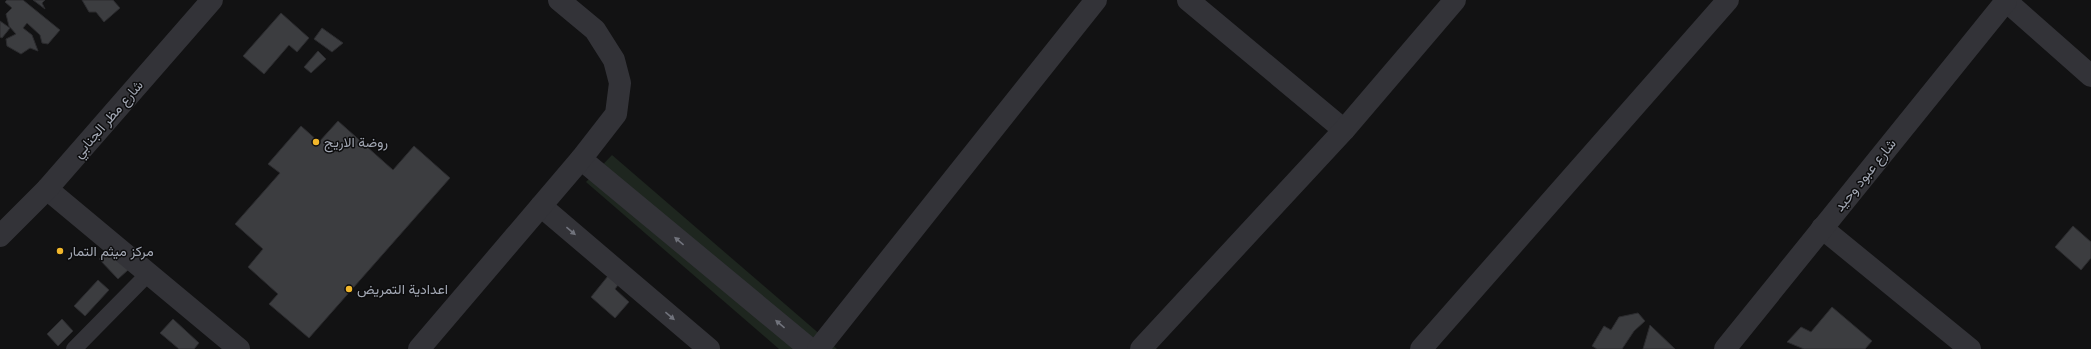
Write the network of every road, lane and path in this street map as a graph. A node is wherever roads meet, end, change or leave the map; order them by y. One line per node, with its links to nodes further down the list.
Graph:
1 (212, 0): 11 (street, شارع مظر الجنابي)
2 (559, 0): 10 (street)
3 (1096, 0): 21 (street)
4 (1188, 0): 9 (street)
5 (1455, 0): 9 (street)
6 (1728, 0): 23 (street)
7 (2005, 1): 8 (street); 13 (street, شارع عبود وحيد)
8 (2091, 76)
9 (1344, 130): 22 (street)
10 (581, 159): 12 (street); 20 (street, one-way to 10)
11 (47, 189): 14 (street, شارع مظر الجنابي); 15 (street)
12 (541, 206): 18 (street); 19 (street, one-way to 19)
13 (1822, 228): 24 (street, شارع عبود وحيد); 25 (street)
14 (0, 236)
15 (148, 274): 16 (lane); 17 (street)
16 (74, 349)
17 (239, 349)
18 (419, 349)
19 (709, 349)
20 (810, 349)
21 (818, 349)
22 (1141, 349)
23 (1421, 349)
24 (1726, 349)
25 (1970, 349)

